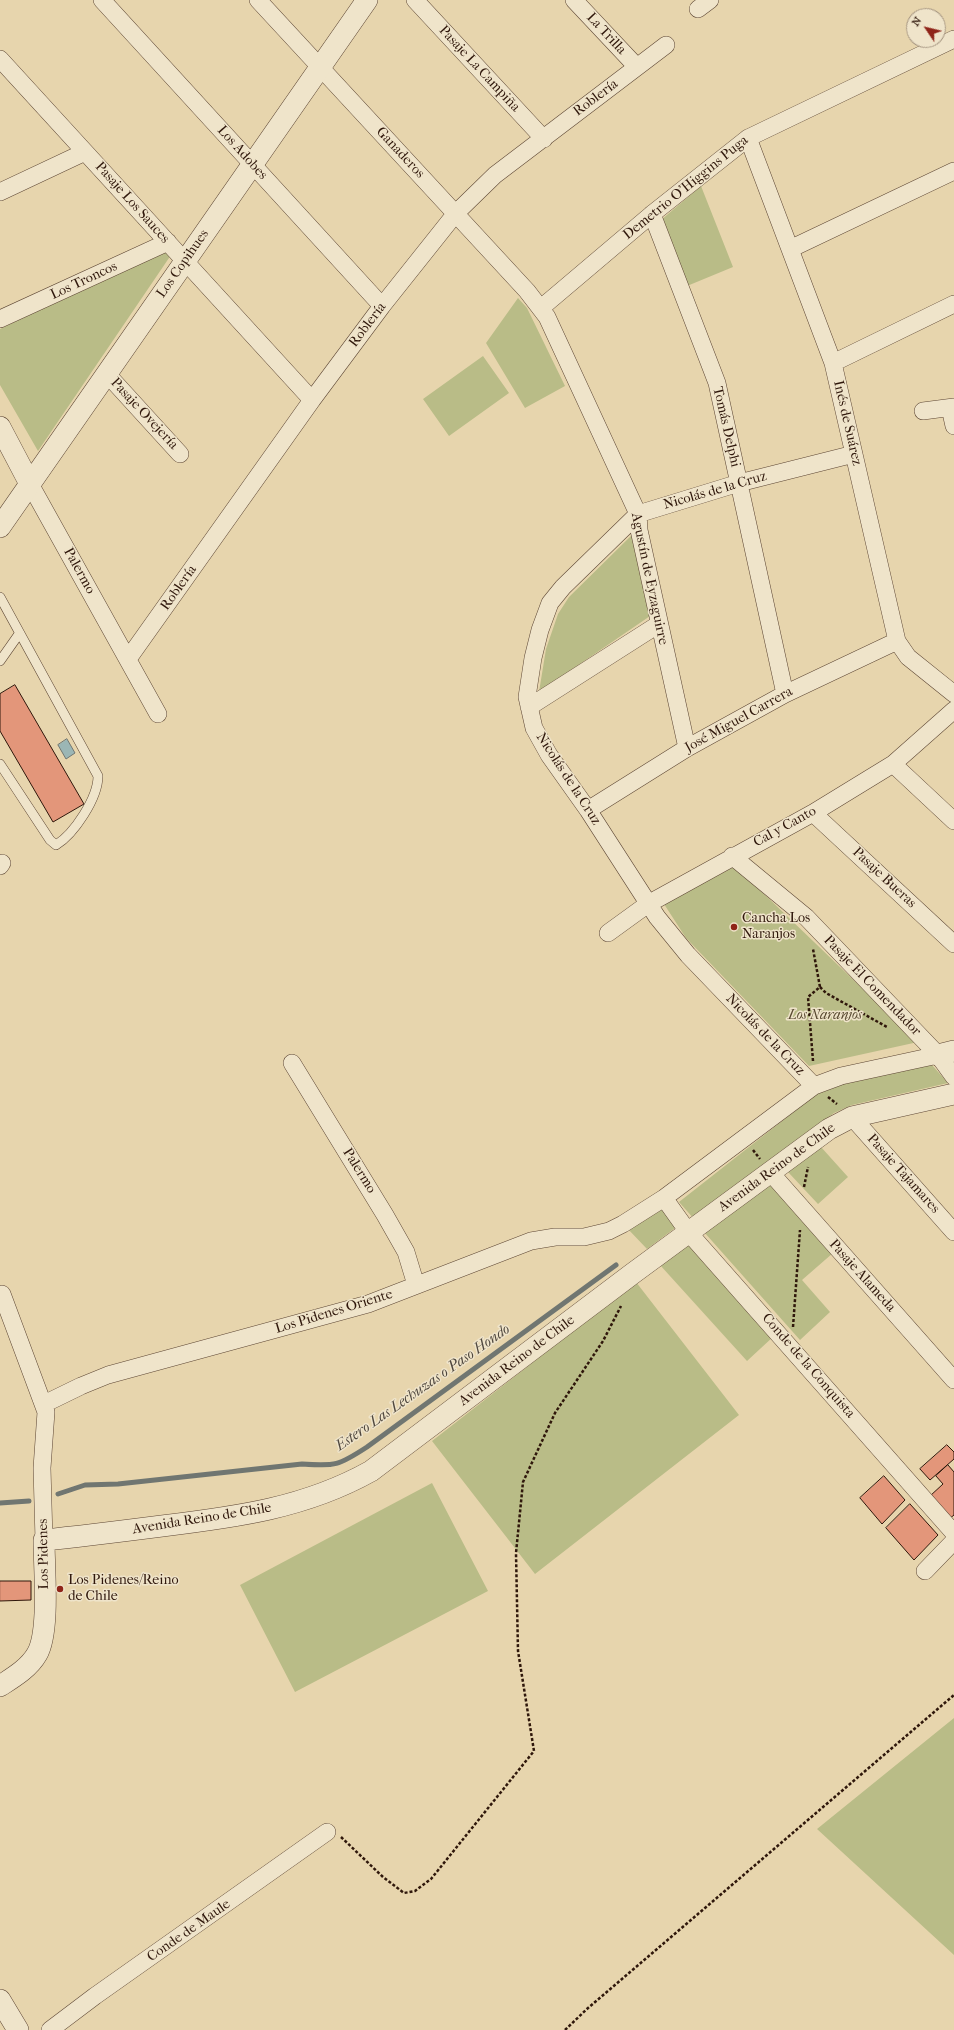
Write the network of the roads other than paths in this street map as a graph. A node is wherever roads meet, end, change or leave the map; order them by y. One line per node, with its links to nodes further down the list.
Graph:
1 (102, 0): 14 (street, Los Adobes)
2 (258, 0): 9 (street, Ganaderos)
3 (367, 0): 9 (street, Los Copihues)
4 (415, 0): 12 (street, Pasaje La Campiña)
5 (574, 0): 10 (street, La Trilla)
6 (954, 39): 11 (street, Demetrio O'Higgins Puga)
7 (666, 45): 10 (street, Roblería)
8 (1, 61): 13 (street, Pasaje Los Sauces)
9 (321, 67): 14 (street, Los Copihues); 17 (street, Ganaderos)
10 (637, 67): 12 (street, Roblería)
11 (748, 138): 18 (street, Demetrio O'Higgins Puga); 20 (street, Inés de Suárez)
12 (544, 139): 17 (street, Roblería)
13 (85, 152): 16 (street); 19 (street, Pasaje Los Sauces)
14 (252, 165): 21 (street, Los Copihues); 22 (street, Los Adobes)
15 (954, 171): 20 (street)
16 (0, 192)
17 (456, 213): 22 (street, Roblería); 24 (street, Ganaderos)
18 (652, 214): 24 (street, Demetrio O'Higgins Puga); 35 (street, Tomás Delphi)
19 (168, 242): 21 (street, Pasaje Los Sauces); 25 (street, Los Troncos)
20 (790, 249): 26 (street, Inés de Suárez)
21 (185, 261): 27 (street, Los Copihues); 28 (street, Pasaje Los Sauces)
22 (382, 306): 28 (street, Roblería)
23 (952, 306): 26 (street)
24 (541, 308): 37 (street, Agustín de Eyzaguirre)
25 (0, 319)
26 (833, 363): 34 (street, Inés de Suárez)
27 (107, 374): 33 (street, Pasaje Ovejería); 36 (street, Los Copihues)
28 (312, 400): 43 (street, Roblería)
29 (952, 407): 30 (street); 31 (street)
30 (923, 410)
31 (954, 426)
32 (0, 427): 36 (street, Palermo)
33 (180, 454)
34 (854, 454): 35 (street, Nicolás de la Cruz); 42 (street, Inés de Suárez)
35 (739, 483): 37 (street, Nicolás de la Cruz); 45 (street, Tomás Delphi)
36 (30, 484): 38 (street, Los Copihues); 43 (street, Palermo)
37 (638, 514): 40 (street, Agustín de Eyzaguirre); 47 (street, Nicolás de la Cruz)
38 (0, 527)
39 (0, 597): 41 (lane)
40 (659, 624): 47 (street); 50 (street, Agustín de Eyzaguirre)
41 (19, 634): 44 (lane); 51 (lane)
42 (897, 640): 45 (street, José Miguel Carrera); 46 (street, Inés de Suárez)
43 (128, 659): 49 (street, Palermo)
44 (0, 661)
45 (785, 694): 50 (street, José Miguel Carrera)
46 (954, 694)
47 (529, 707): 53 (street, Nicolás de la Cruz)
48 (954, 710): 52 (street, Cal y Canto)
49 (158, 714)
50 (687, 748): 53 (street, José Miguel Carrera)
51 (0, 764)
52 (893, 764): 54 (street, Cal y Canto); 55 (street)
53 (588, 810): 57 (street, Nicolás de la Cruz)
54 (813, 812): 56 (street, Cal y Canto); 59 (street, Pasaje Bueras)
55 (954, 821)
56 (732, 856): 57 (street, Cal y Canto); 60 (street, Pasaje El Comendador)
57 (648, 904): 58 (street, Cal y Canto); 63 (street, Nicolás de la Cruz)
58 (608, 933)
59 (954, 944)
60 (946, 1053): 62 (street, Pasaje El Comendador); 63 (street)
61 (292, 1063): 70 (street, Palermo)
62 (954, 1077)
63 (814, 1086): 67 (street)
64 (954, 1094): 65 (street, Avenida Reino de Chile)
65 (852, 1117): 66 (street, Avenida Reino de Chile); 68 (street, Pasaje Tajamares)
66 (770, 1172): 69 (street, Avenida Reino de Chile); 72 (street, Pasaje Alameda)
67 (664, 1198): 69 (street, Conde de la Conquista); 70 (street, Los Pidenes Oriente)
68 (954, 1232)
69 (689, 1233): 74 (street, Conde de la Conquista); 75 (street, Avenida Reino de Chile)
70 (416, 1285): 73 (street, Los Pidenes Oriente)
71 (1, 1295): 73 (street, Los Pidenes)
72 (954, 1380)
73 (44, 1404): 75 (street, Los Pidenes)
74 (954, 1533)
75 (44, 1540): 78 (street, Los Pidenes)
76 (954, 1541): 77 (street)
77 (925, 1571)
78 (0, 1686)
79 (327, 1832): 82 (street, Conde de Maule)
80 (0, 2000): 81 (street)
81 (18, 2030)
82 (50, 2030)

